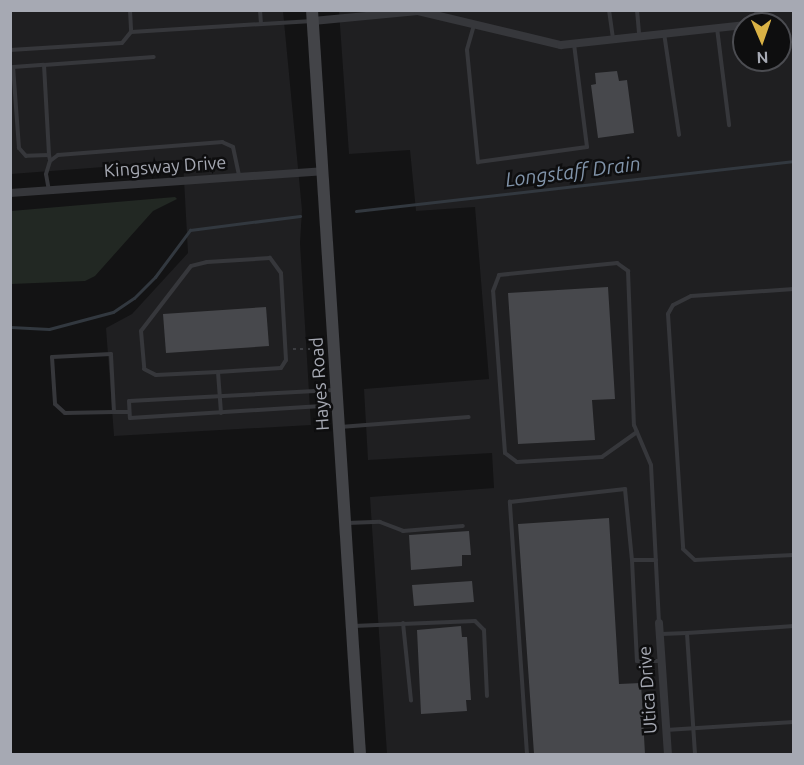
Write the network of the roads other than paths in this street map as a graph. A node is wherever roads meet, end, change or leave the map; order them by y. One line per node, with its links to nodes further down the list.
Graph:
1 (130, 10): 12 (lane)
2 (260, 10): 8 (lane)
3 (609, 10): 15 (lane)
4 (637, 10): 14 (lane)
5 (418, 11): 6 (street); 9 (street)
6 (386, 12): 7 (street)
7 (312, 16): 8 (lane); 24 (main road, Hayes Road)
8 (261, 23): 12 (lane)
9 (474, 24): 16 (street); 16 (lane)
10 (732, 25): 11 (street)
11 (717, 27): 13 (street); 20 (lane)
12 (131, 32): 17 (lane)
13 (664, 32): 14 (street); 21 (lane)
14 (639, 35): 15 (street)
15 (613, 38): 16 (street)
16 (578, 42)
17 (10, 50)
18 (154, 57): 19 (lane)
19 (44, 65): 22 (lane); 22 (lane)
20 (729, 125)
21 (679, 135)
22 (49, 155): 23 (lane)
23 (50, 161): 25 (lane); 26 (lane)
24 (322, 171): 25 (street, Kingsway Drive); 30 (main road, Hayes Road)
25 (239, 177): 26 (street, Kingsway Drive)
26 (49, 191): 27 (street, Kingsway Drive)
27 (10, 193)
28 (794, 289): 41 (lane)
29 (218, 372): 29 (lane); 31 (lane)
30 (338, 390): 31 (lane); 32 (main road, Hayes Road)
31 (220, 396): 34 (lane); 35 (lane)
32 (338, 405): 35 (lane); 37 (main road, Hayes Road)
33 (114, 412): 33 (lane); 34 (lane)
34 (129, 412): 35 (lane)
35 (221, 413)
36 (469, 417): 37 (lane)
37 (339, 427): 39 (main road, Hayes Road)
38 (637, 432): 38 (lane); 43 (lane)
39 (346, 523): 40 (lane); 46 (main road, Hayes Road)
40 (463, 526)
41 (794, 555)
42 (632, 560): 43 (lane); 50 (lane); 57 (lane)
43 (656, 560): 44 (lane)
44 (659, 622): 49 (street, Utica Drive)
45 (403, 623): 46 (lane); 51 (lane); 52 (lane)
46 (352, 626): 56 (main road, Hayes Road)
47 (794, 626): 48 (lane)
48 (687, 633): 49 (lane); 54 (lane)
49 (660, 634): 50 (street, Utica Drive)
50 (661, 661): 55 (street, Utica Drive)
51 (487, 696)
52 (411, 701)
53 (794, 722): 54 (lane)
54 (693, 729): 55 (lane); 59 (lane)
55 (666, 730): 58 (street, Utica Drive)
56 (360, 754)
57 (527, 754)
58 (668, 754)
59 (695, 754)

